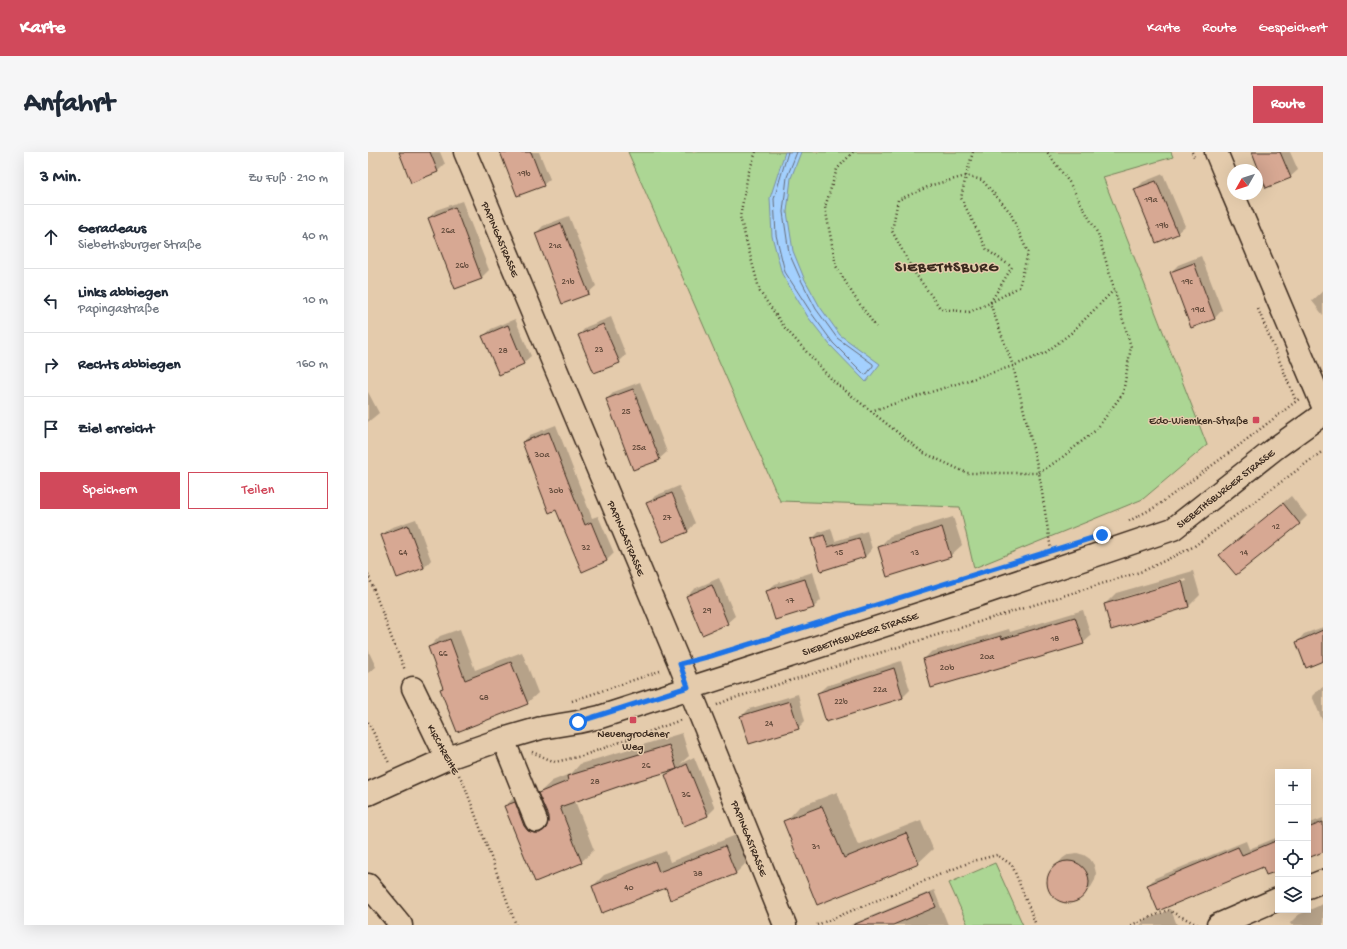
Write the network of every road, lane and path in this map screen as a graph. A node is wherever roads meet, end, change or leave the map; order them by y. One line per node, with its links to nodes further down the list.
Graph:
1 (465, 152): 22 (street, PAPINGASTRASSE)
2 (756, 152): 15 (path)
3 (853, 152): 12 (path)
4 (974, 152): 7 (path)
5 (1047, 152): 10 (path)
6 (1216, 152): 8 (street)
7 (966, 176): 11 (path); 11 (path); 11 (path)
8 (1227, 179)
9 (1236, 200): 14 (street)
10 (1114, 290): 13 (path); 17 (path)
11 (990, 304): 13 (path)
12 (876, 327)
13 (1013, 366): 15 (path); 17 (path)
14 (1319, 396): 18 (path)
15 (870, 411): 17 (path)
16 (1323, 414): 23 (street, SIEBETHSBURGER STRASSE)
17 (1039, 473): 19 (path)
18 (1123, 524)
19 (1044, 553)
20 (368, 574): 24 (path)
21 (855, 612): 22 (path)
22 (680, 664): 23 (street, PAPINGASTRASSE); 25 (path)
23 (688, 687): 27 (street, SIEBETHSBURGER STRASSE); 39 (street, PAPINGASTRASSE)
24 (413, 688): 28 (street, KIRCHREIHE)
25 (570, 702)
26 (368, 722): 29 (path)
27 (503, 739): 28 (street, SIEBETHSBURGER STRASSE); 31 (street)
28 (448, 758): 29 (street, SIEBETHSBURGER STRASSE); 38 (path, KIRCHREIHE)
29 (398, 780): 30 (street, SIEBETHSBURGER STRASSE)
30 (368, 794)
31 (536, 821)
32 (1323, 881): 34 (street)
33 (368, 885): 37 (street)
34 (1311, 886)
35 (1275, 901): 36 (street)
36 (1226, 923)
37 (401, 925)
38 (516, 925)
39 (786, 925)
40 (817, 925): 41 (path)
41 (1036, 925)
42 (1131, 925): 43 (path)
43 (1198, 925)

